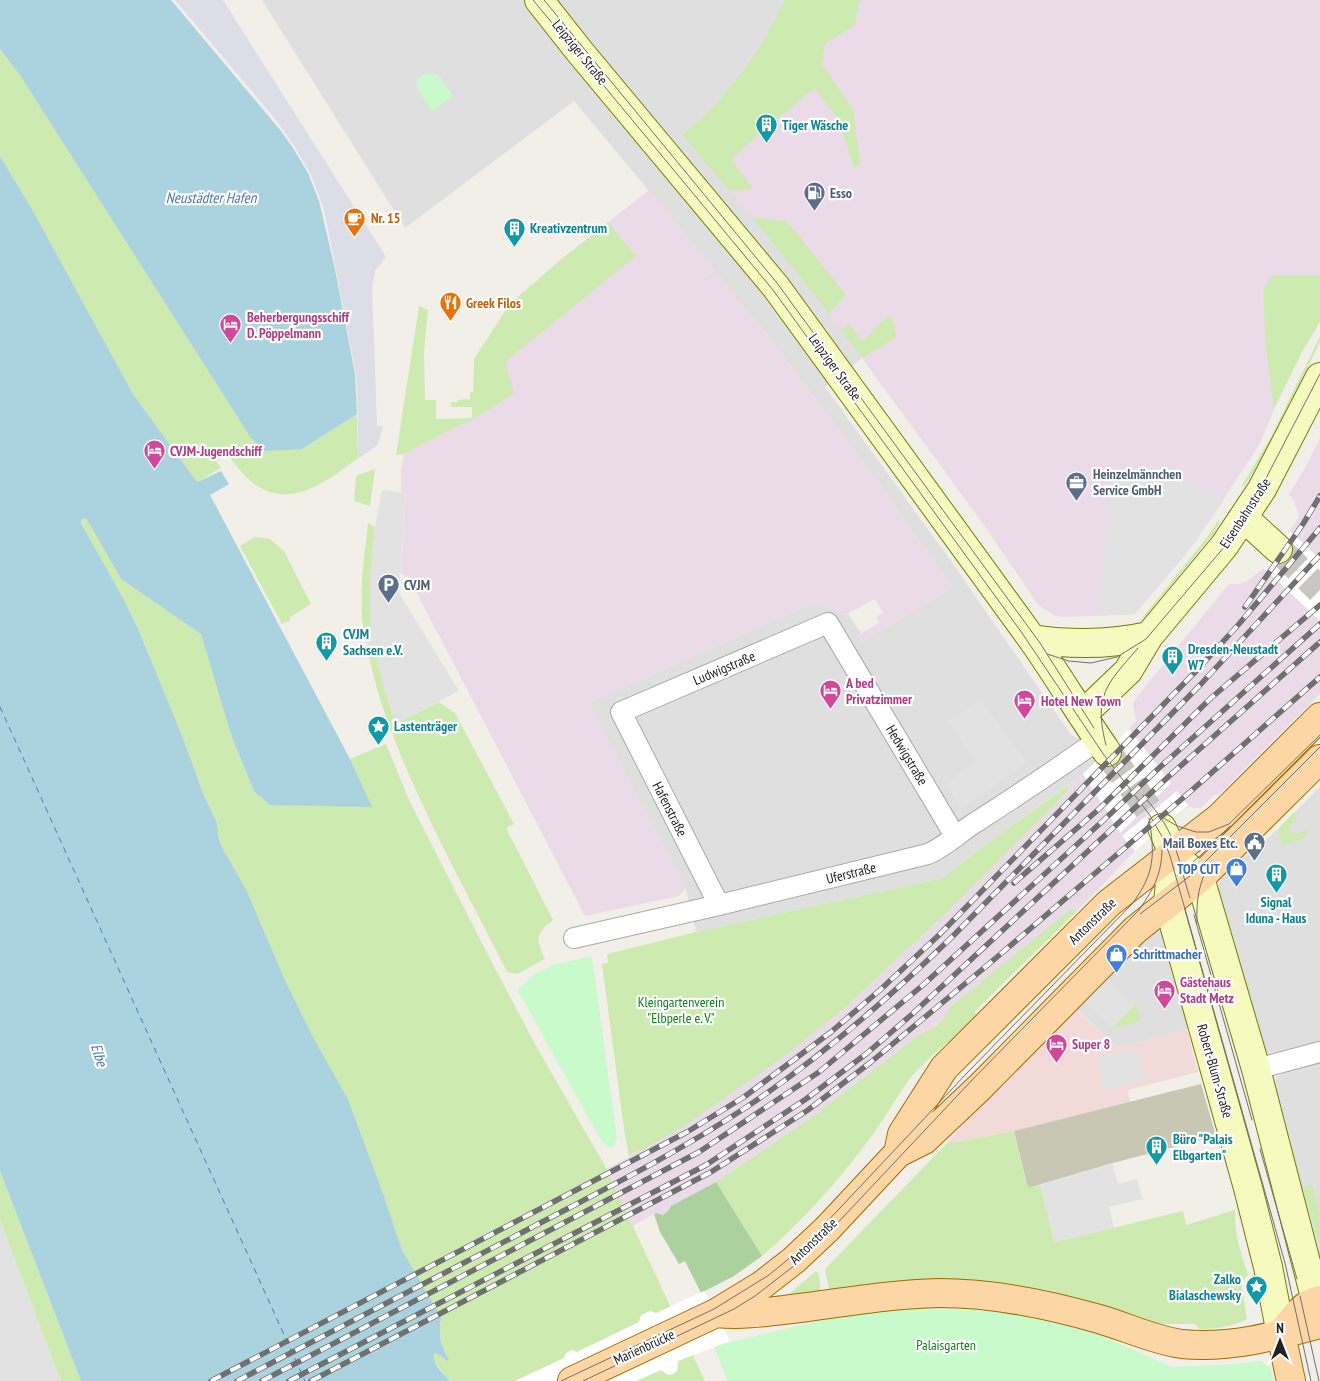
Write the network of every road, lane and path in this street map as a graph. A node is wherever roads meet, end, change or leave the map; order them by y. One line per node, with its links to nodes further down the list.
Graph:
1 (539, 0): 7 (main road, Leipziger Straße)
2 (1320, 377): 3 (main road, Eisenbahnstraße)
3 (1244, 518): 4 (main road); 6 (main road, Eisenbahnstraße)
4 (1278, 549)
5 (828, 623): 8 (street, Ludwigstraße); 14 (street, Hedwigstraße)
6 (1149, 636): 7 (main road); 9 (main road, Eisenbahnstraße)
7 (1032, 639): 9 (main road, Leipziger Straße)
8 (621, 712): 18 (street, Hafenstraße)
9 (1082, 715): 11 (main road, Leipziger Straße)
10 (1320, 717): 15 (main road, Antonstraße)
11 (1103, 746): 14 (street, Uferstraße)
12 (1320, 759): 16 (main road, Antonstraße)
13 (1162, 828): 15 (main road)
14 (954, 836): 18 (street, Uferstraße)
15 (1173, 853): 16 (main road); 17 (main road, Robert-Blum-Straße); 22 (main road, Antonstraße)
16 (1200, 878): 17 (main road, Antonstraße); 21 (main road)
17 (1168, 903): 22 (main road, Antonstraße); 25 (main road, Robert-Blum-Straße)
18 (719, 905): 19 (street, Uferstraße)
19 (574, 938)
20 (1320, 1052): 21 (street)
21 (1256, 1069): 23 (main road)
22 (898, 1153): 24 (main road, Antonstraße)
23 (1319, 1312): 25 (main road)
24 (716, 1313): 25 (main road); 26 (main road, Marienbrücke)
25 (1281, 1334): 27 (main road)
26 (572, 1381)
27 (1291, 1381)

